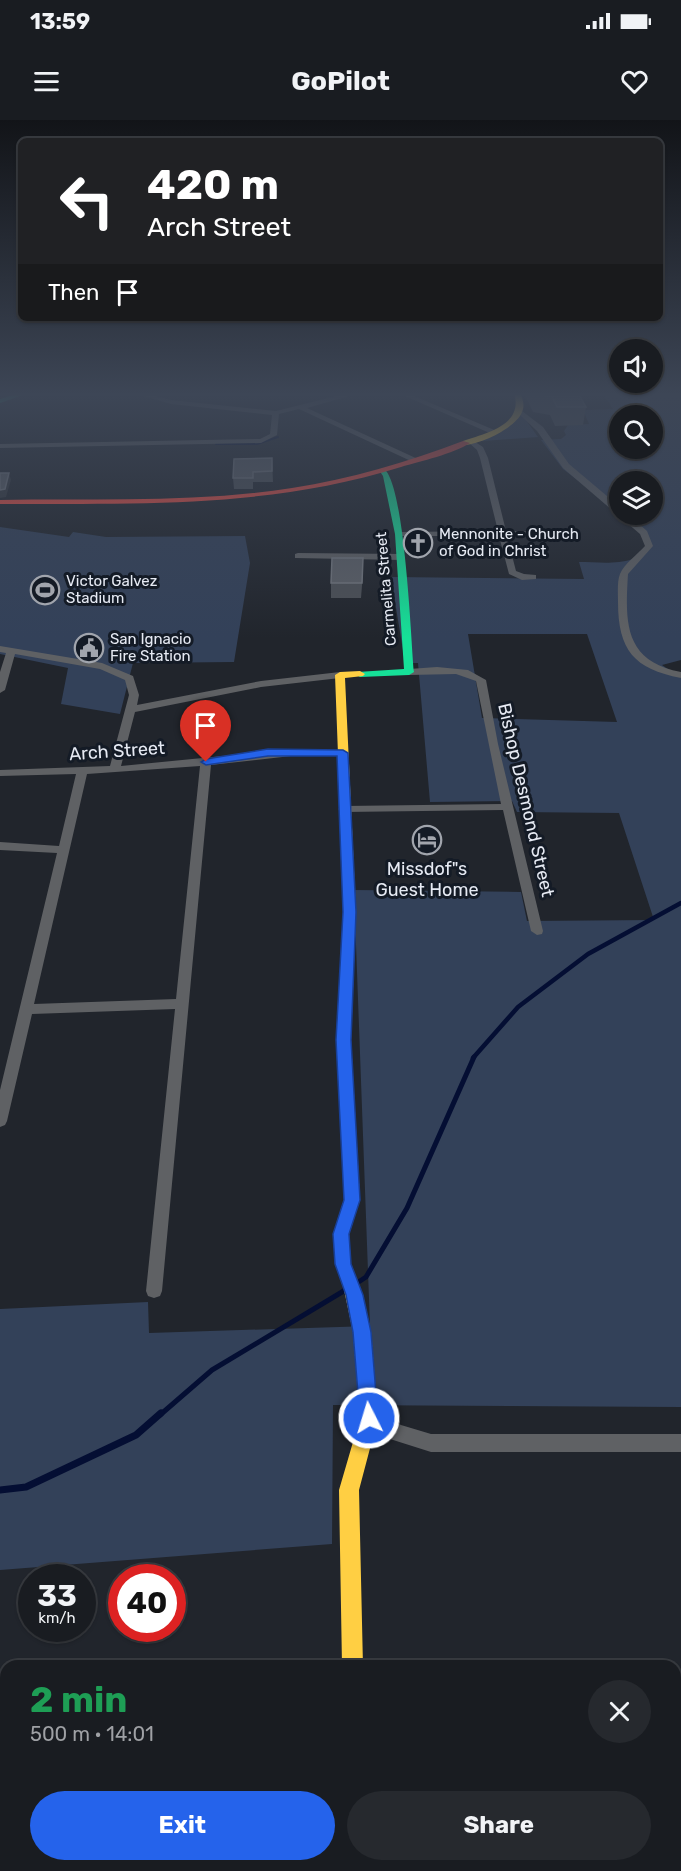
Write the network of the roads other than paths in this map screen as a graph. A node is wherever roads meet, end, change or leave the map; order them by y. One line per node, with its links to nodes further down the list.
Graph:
1 (364, 475): 5 (street)
2 (386, 475): 10 (street, Carmelita Street)
3 (488, 475): 9 (street)
4 (576, 475): 6 (street)
5 (0, 502)
6 (609, 503)
7 (635, 525): 18 (street)
8 (559, 532): 9 (street)
9 (503, 533): 10 (street); 13 (street)
10 (399, 534): 12 (street, Carmelita Street)
11 (298, 556): 12 (street)
12 (401, 557): 16 (street, Carmelita Street)
13 (533, 577)
14 (0, 649): 15 (street)
15 (11, 651): 19 (street); 20 (street)
16 (409, 672): 17 (street); 26 (street, Bishop Desmond Street)
17 (340, 675): 20 (street); 21 (street)
18 (681, 675)
19 (0, 690)
20 (132, 709): 23 (street)
21 (343, 753): 22 (street, Arch Street); 27 (street)
22 (206, 762): 23 (street, Arch Street); 31 (street)
23 (116, 769): 24 (street, Arch Street)
24 (82, 771): 25 (street, Arch Street); 29 (street)
25 (0, 773)
26 (508, 807): 27 (street); 30 (street, Bishop Desmond Street)
27 (344, 809): 35 (street)
28 (0, 846): 29 (street)
29 (64, 850): 32 (street)
30 (537, 931)
31 (183, 1004): 32 (street); 34 (street)
32 (27, 1009): 33 (street)
33 (0, 1121)
34 (154, 1291)
35 (369, 1418): 36 (street); 37 (street)
36 (681, 1443)
37 (353, 1660)

